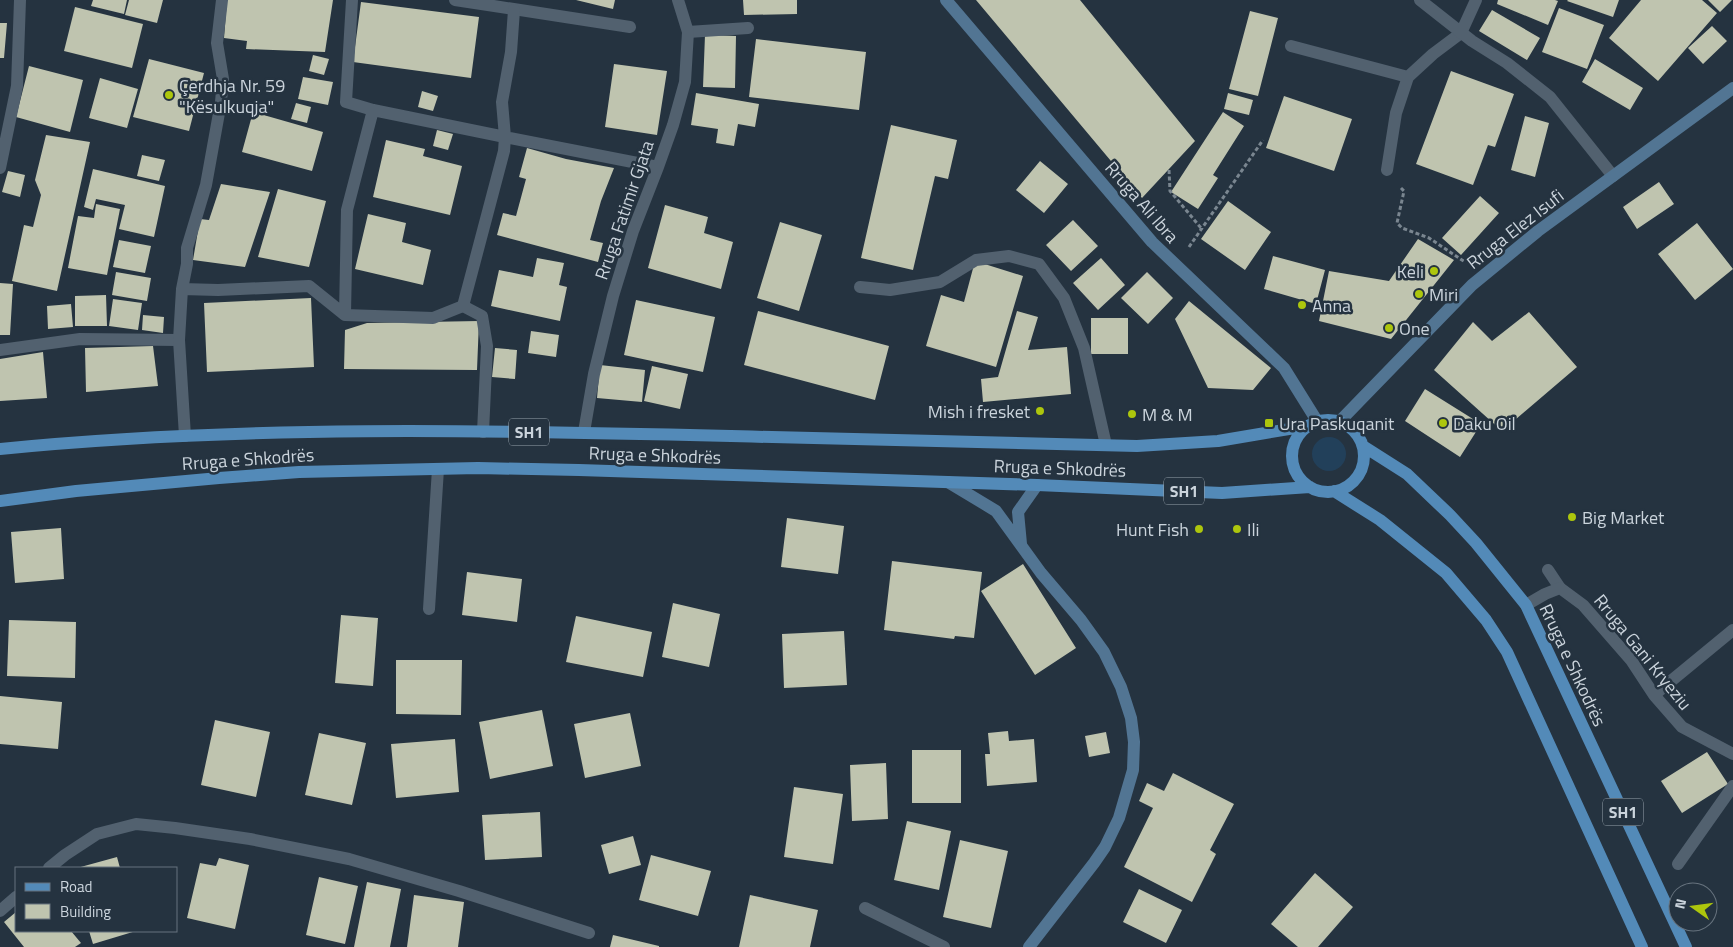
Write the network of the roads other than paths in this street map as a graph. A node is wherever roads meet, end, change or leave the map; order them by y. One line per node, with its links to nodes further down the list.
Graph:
1 (20, 0): 20 (street)
2 (222, 0): 24 (street)
3 (352, 0): 17 (street)
4 (455, 0): 9 (street)
5 (678, 0): 12 (street, Rruga Fatimir Gjata)
6 (946, 0): 30 (street, Rruga Ali Ibra)
7 (1420, 0): 13 (street)
8 (1476, 0): 13 (street)
9 (514, 10): 10 (street); 18 (street)
10 (630, 27)
11 (748, 28): 12 (street)
12 (688, 32): 19 (street, Rruga Fatimir Gjata)
13 (1461, 33): 15 (street); 22 (street)
14 (1291, 46): 15 (street)
15 (1408, 77): 21 (street)
16 (1732, 90): 22 (street, Rruga Elez Isufi)
17 (373, 110): 18 (street); 26 (street)
18 (505, 138): 19 (street); 25 (street)
19 (658, 167): 32 (street, Rruga Fatimir Gjata)
20 (0, 168)
21 (1387, 170)
22 (1613, 176): 29 (street, Rruga Elez Isufi)
23 (860, 287): 34 (street)
24 (182, 290): 26 (street); 27 (street)
25 (463, 306): 26 (street); 31 (street)
26 (345, 315)
27 (179, 340): 28 (street); 33 (street)
28 (0, 350)
29 (1340, 421): 30 (main road, SH1); 35 (main road, SH1)
30 (1312, 423): 34 (main road, Rruga e Shkodrës / SH1); 40 (main road)
31 (482, 432): 32 (main road, Rruga e Shkodrës / SH1); 33 (main road, Rruga e Shkodrës / SH1)
32 (584, 432): 34 (main road, Rruga e Shkodrës / SH1)
33 (185, 436): 36 (main road, Rruga e Shkodrës / SH1)
34 (1106, 445)
35 (1363, 446): 41 (main road); 46 (main road, Rruga e Shkodrës / SH1)
36 (0, 449)
37 (438, 469): 38 (main road, Rruga e Shkodrës / SH1); 42 (main road, Rruga e Shkodrës / SH1); 47 (street)
38 (948, 482): 39 (main road, Rruga e Shkodrës / SH1); 43 (street)
39 (1037, 485): 40 (main road, Rruga e Shkodrës / SH1); 43 (street)
40 (1310, 488): 41 (main road, SH1)
41 (1334, 491): 60 (main road, SH1)
42 (0, 501)
43 (1021, 544): 59 (street)
44 (1548, 570): 45 (street, Rruga Gani Kryeziu)
45 (1560, 588): 46 (street); 49 (street, Rruga Gani Kryeziu)
46 (1526, 605): 61 (main road, Rruga e Shkodrës / SH1)
47 (428, 609)
48 (1733, 630): 49 (street)
49 (1654, 695): 50 (street, Rruga Gani Kryeziu)
50 (1733, 754)
51 (1733, 786): 52 (street)
52 (1678, 864)
53 (50, 867): 57 (street)
54 (15, 898): 56 (street)
55 (865, 908): 58 (street)
56 (0, 911)
57 (589, 932)
58 (944, 947)
59 (1029, 947)
60 (1642, 947)
61 (1686, 947)

